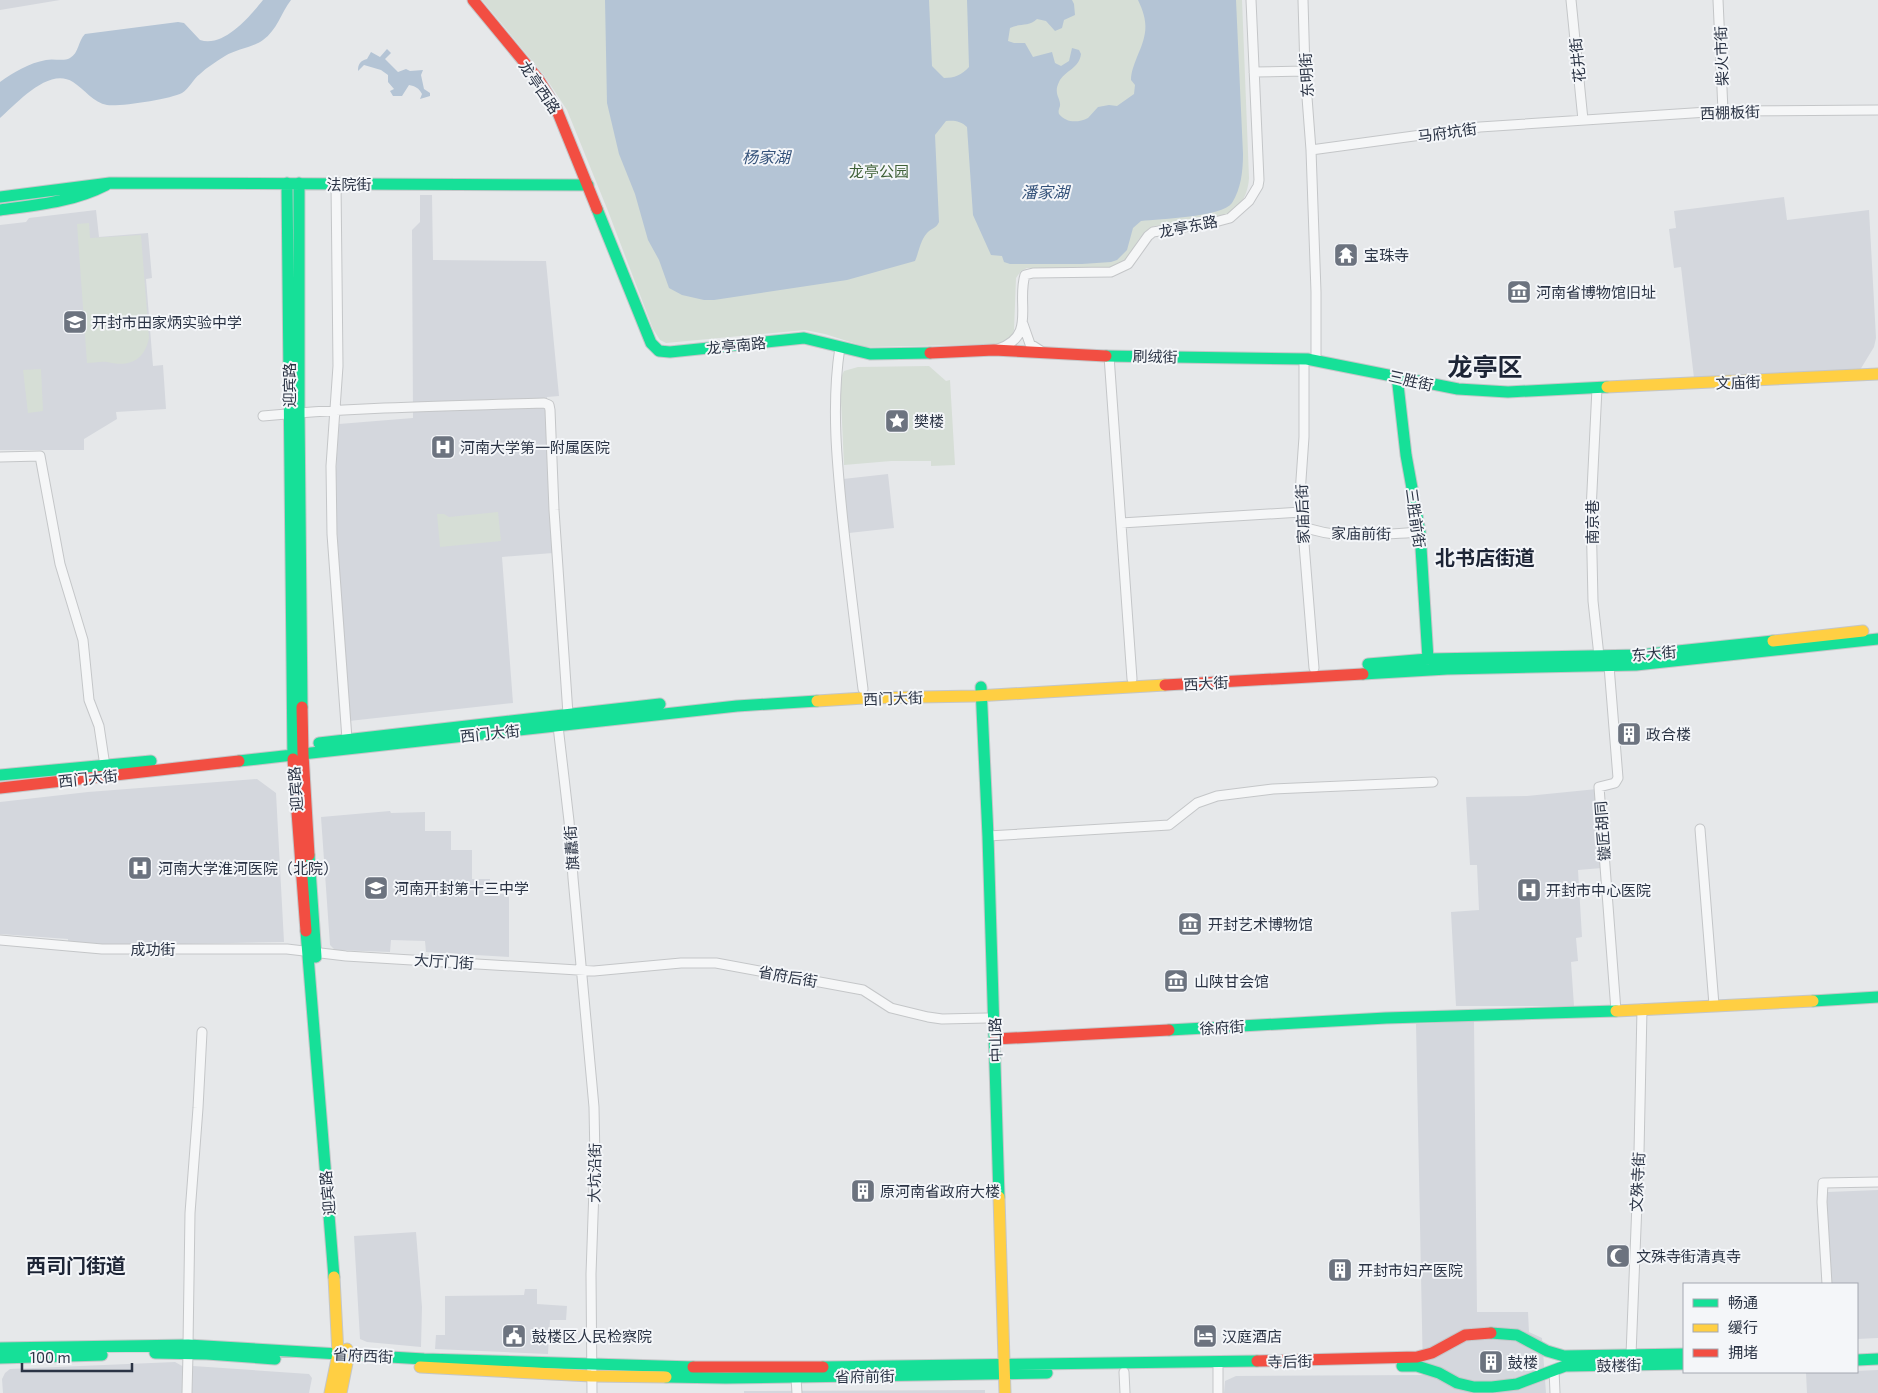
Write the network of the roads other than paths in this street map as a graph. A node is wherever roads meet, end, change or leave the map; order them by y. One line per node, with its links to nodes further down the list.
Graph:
1 (473, 0): 15 (street, 龙亭西路)
2 (1251, 0): 7 (street, 龙亭东路)
3 (1303, 0): 6 (street, 东明街)
4 (1571, 0): 10 (street, 花井街)
5 (1718, 0): 9 (street, 柴火市街)
6 (1304, 71): 7 (street); 11 (street, 东明街)
7 (1254, 72): 18 (street, 龙亭东路)
8 (1878, 110): 9 (street, 西棚板街)
9 (1723, 111): 10 (street, 西棚板街)
10 (1583, 120): 11 (street, 马府坑街)
11 (1311, 150): 24 (street, 东明街)
12 (110, 182): 13 (street, 法院街); 16 (street, 法院街); 17 (street)
13 (293, 183): 14 (street, 法院街); 29 (street, 迎宾路)
14 (336, 184): 15 (street, 法院街); 28 (street)
15 (588, 184): 19 (street, 龙亭南路)
16 (0, 197)
17 (0, 210)
18 (1023, 324): 20 (street); 21 (street)
19 (840, 347): 20 (street, 龙亭南路); 43 (street)
20 (994, 350): 21 (street, 刷绒街)
21 (1044, 352): 22 (street, 刷绒街)
22 (1109, 356): 23 (street, 刷绒街); 33 (street)
23 (1304, 359): 24 (street, 刷绒街); 32 (street, 家庙后街)
24 (1316, 360): 26 (street, 三胜街)
25 (1878, 374): 27 (street, 文庙街)
26 (1397, 376): 27 (street, 三胜街); 35 (street, 三胜前街)
27 (1597, 388): 38 (street, 南京巷)
28 (334, 412): 29 (street); 45 (street); 47 (street)
29 (294, 413): 30 (street); 48 (street, 迎宾路)
30 (263, 416)
31 (0, 457): 49 (street)
32 (1301, 512): 33 (street); 34 (street, 家庙后街)
33 (1121, 523): 42 (street)
34 (1302, 526): 35 (street, 家庙前街); 41 (street, 家庙后街)
35 (1420, 532): 39 (street, 三胜前街)
36 (1878, 629): 38 (street, 东大街)
37 (1878, 639): 40 (street, 东大街)
38 (1598, 656): 39 (street, 东大街)
39 (1429, 665): 40 (street, 东大街); 41 (street, 西大街); 44 (street, 西大街)
40 (1609, 666): 61 (street, 镟匠胡同)
41 (1314, 668): 42 (street, 西大街)
42 (1132, 680): 44 (street, 西大街)
43 (863, 689): 44 (street, 西门大街); 45 (street, 西门大街)
44 (978, 691): 46 (street, 西门大街); 54 (street, 中山路); 62 (street, 中山路)
45 (568, 714): 47 (street, 西门大街)
46 (558, 726): 48 (street, 西门大街); 57 (street, 旗纛街)
47 (347, 739): 48 (street, 西门大街)
48 (298, 750): 49 (street, 西门大街); 52 (street, 西门大街); 56 (street, 迎宾路)
49 (105, 766): 50 (street, 西门大街)
50 (0, 775)
51 (1433, 782): 54 (street)
52 (0, 788)
53 (1700, 829): 59 (street)
54 (988, 836): 64 (street, 中山路)
55 (0, 940): 56 (street, 成功街)
56 (311, 951): 57 (street, 大厅门街); 75 (street, 迎宾路)
57 (582, 970): 62 (street, 省府后街); 81 (street, 大坑沿街)
58 (1878, 997): 59 (street, 徐府街)
59 (1714, 1005): 60 (street, 徐府街)
60 (1642, 1009): 61 (street, 徐府街); 72 (street, 文殊寺街)
61 (1616, 1011): 64 (street, 徐府街)
62 (987, 1018): 80 (street, 中山路)
63 (202, 1032): 68 (street)
64 (995, 1039): 80 (street, 中山路)
65 (1878, 1182): 66 (street)
66 (1827, 1283)
67 (0, 1348): 68 (street, 省府西街)
68 (188, 1349): 74 (street, 省府西街); 75 (street, 省府西街); 86 (street)
69 (1858, 1351): 70 (street)
70 (1878, 1351)
71 (1683, 1354): 72 (street, 鼓楼街)
72 (1631, 1355): 73 (street, 鼓楼街)
73 (1573, 1356): 79 (street, 寺后街)
74 (0, 1358)
75 (342, 1359): 81 (street, 省府西街); 87 (street, 迎宾路); 88 (street, 迎宾路)
76 (1878, 1359): 77 (street)
77 (1858, 1360)
78 (1683, 1364): 82 (street, 鼓楼街)
79 (1218, 1366): 80 (street, 寺后街); 82 (street, 寺后街); 83 (street, 寺后街); 94 (street)
80 (1000, 1369): 83 (street, 寺后街); 84 (street, 省府前街); 85 (street, 省府前街); 91 (street, 中山路); 92 (street, 中山路)
81 (591, 1370): 84 (street, 省府西街); 89 (street, 大坑沿街)
82 (1554, 1370): 95 (street)
83 (1124, 1372): 93 (street)
84 (727, 1373): 85 (street, 省府前街)
85 (796, 1378): 90 (street)
86 (186, 1393)
87 (330, 1393)
88 (341, 1393)
89 (592, 1393)
90 (796, 1393)
91 (998, 1393)
92 (1005, 1393)
93 (1125, 1393)
94 (1218, 1393)
95 (1555, 1393)

